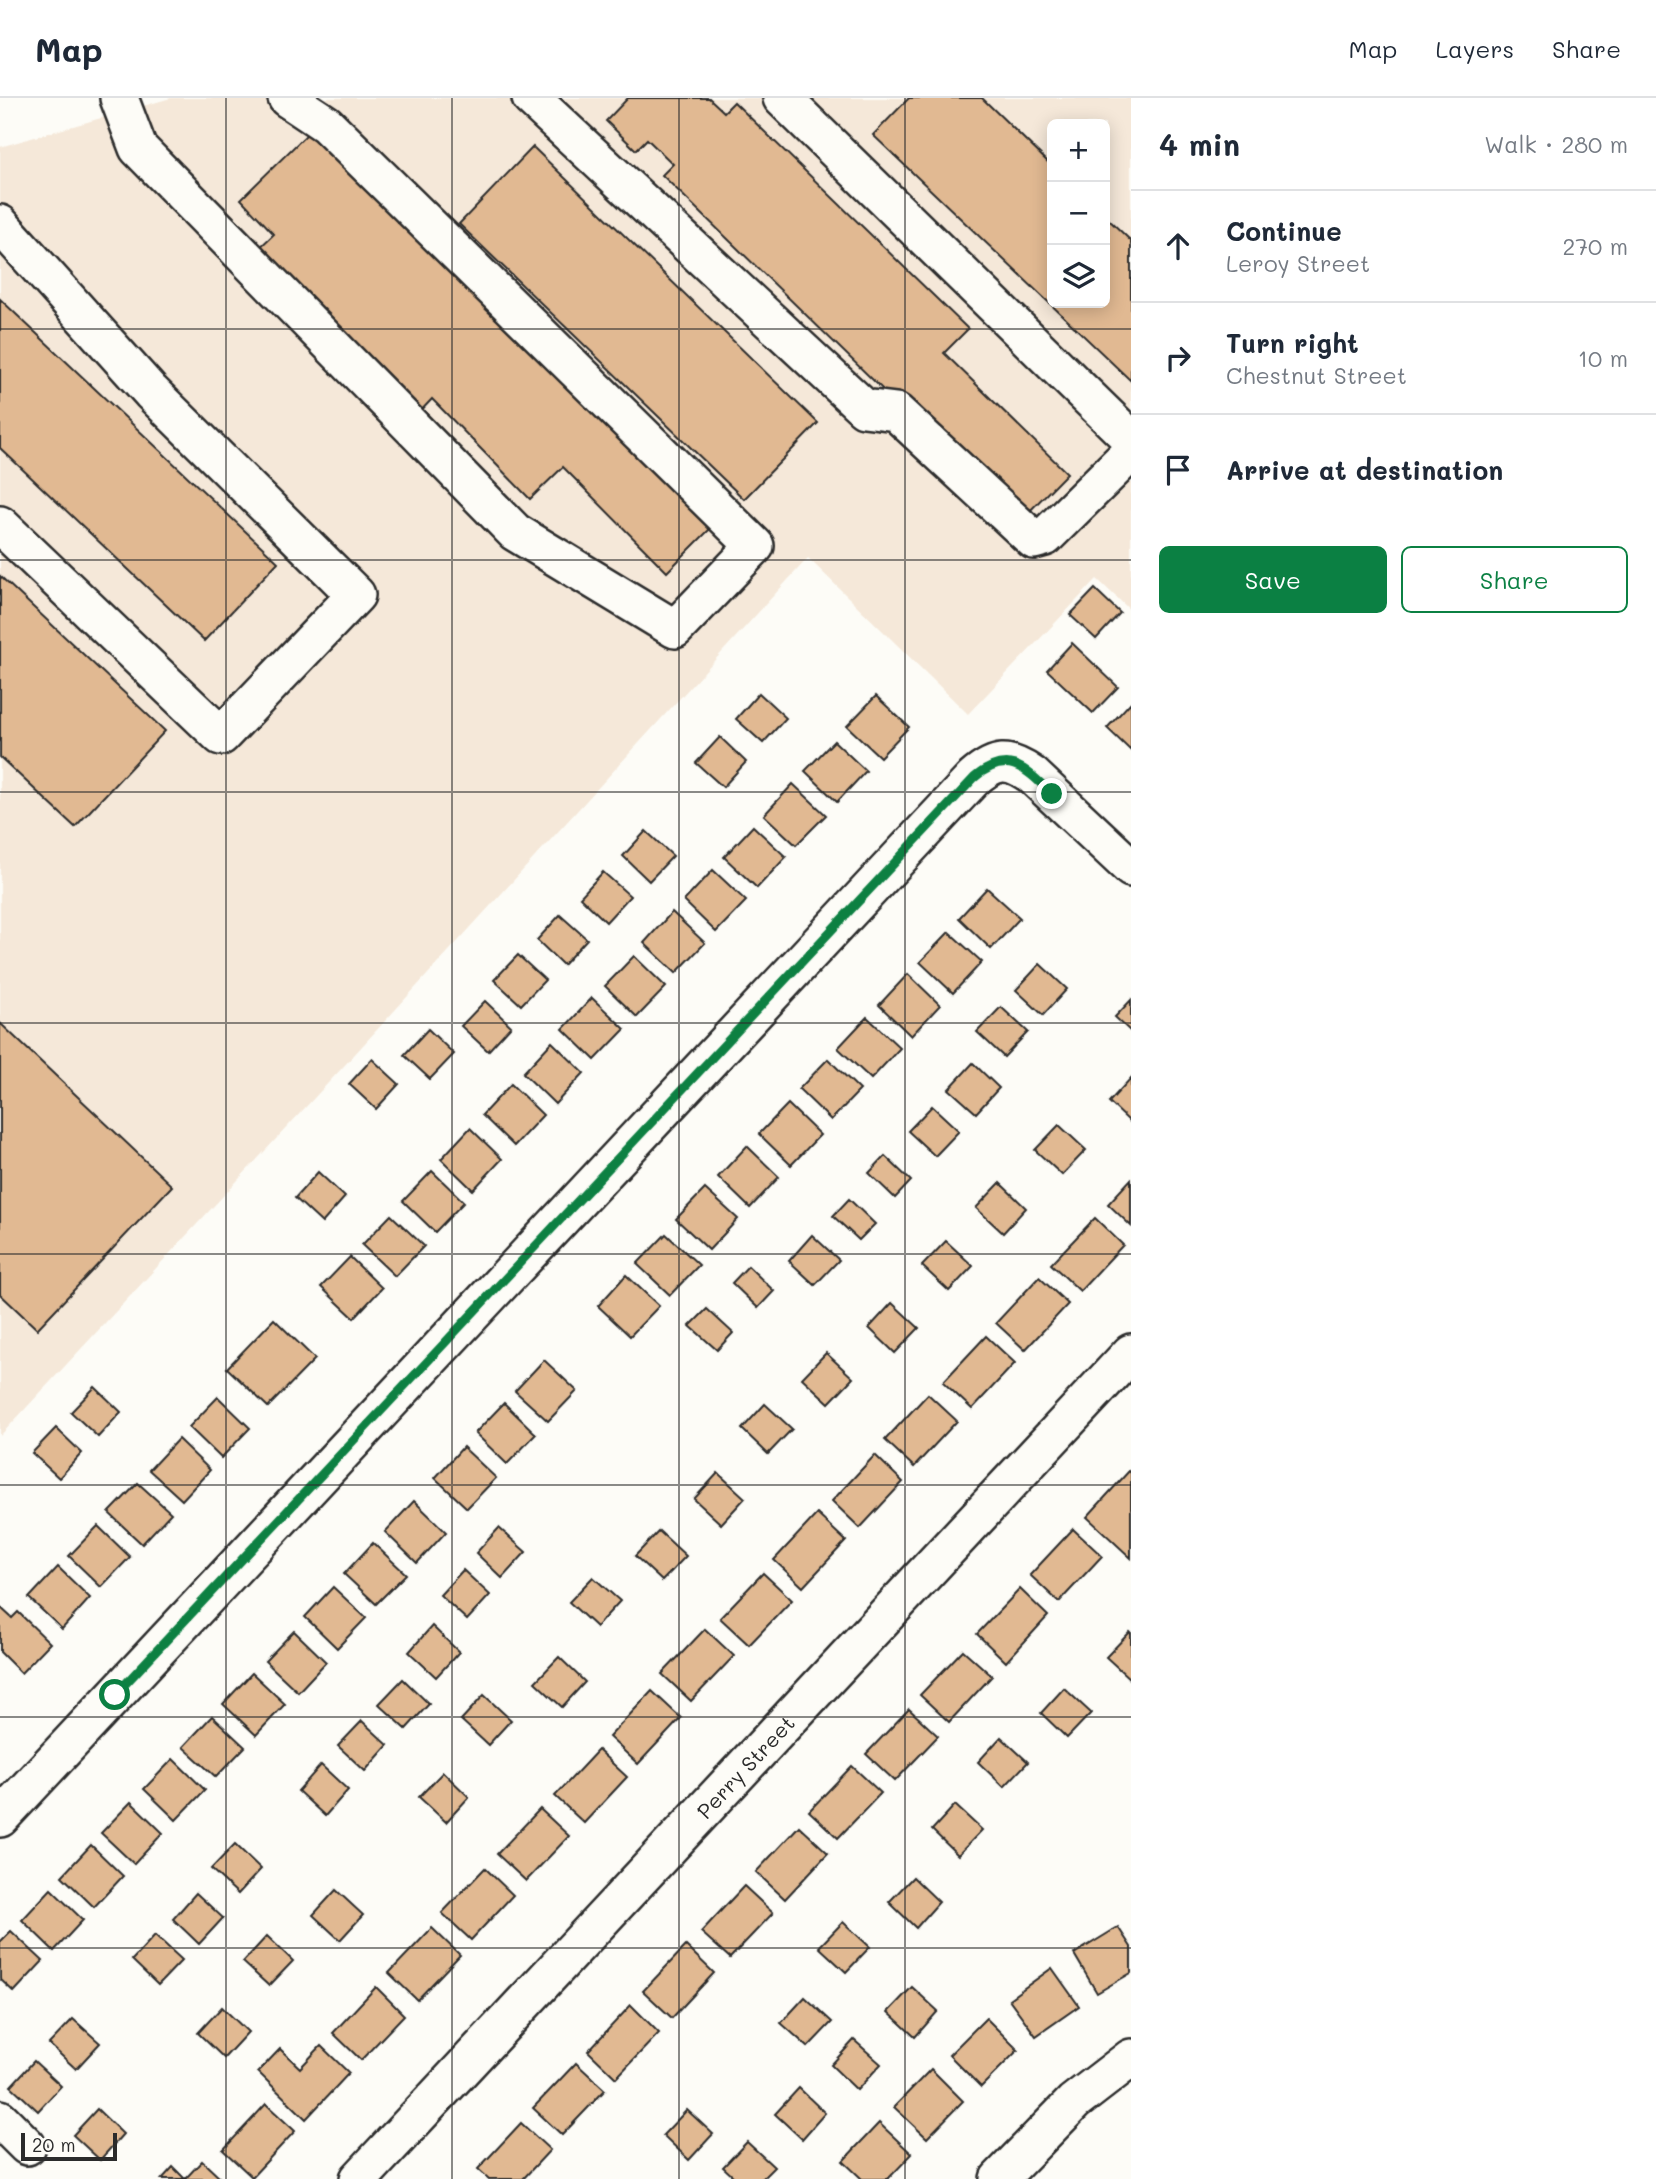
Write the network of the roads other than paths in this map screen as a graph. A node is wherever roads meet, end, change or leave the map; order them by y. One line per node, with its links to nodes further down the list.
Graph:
1 (118, 98): 2 (street)
2 (287, 98)
3 (531, 98): 6 (street)
4 (782, 98): 6 (street)
5 (0, 224): 7 (street)
6 (1131, 442)
7 (0, 525)
8 (1131, 868): 10 (street)
9 (1131, 1353): 14 (street, Perry Street)
10 (0, 1818)
11 (1131, 2058): 15 (street)
12 (0, 2119): 13 (street)
13 (27, 2146)
14 (359, 2179)
15 (999, 2179)

